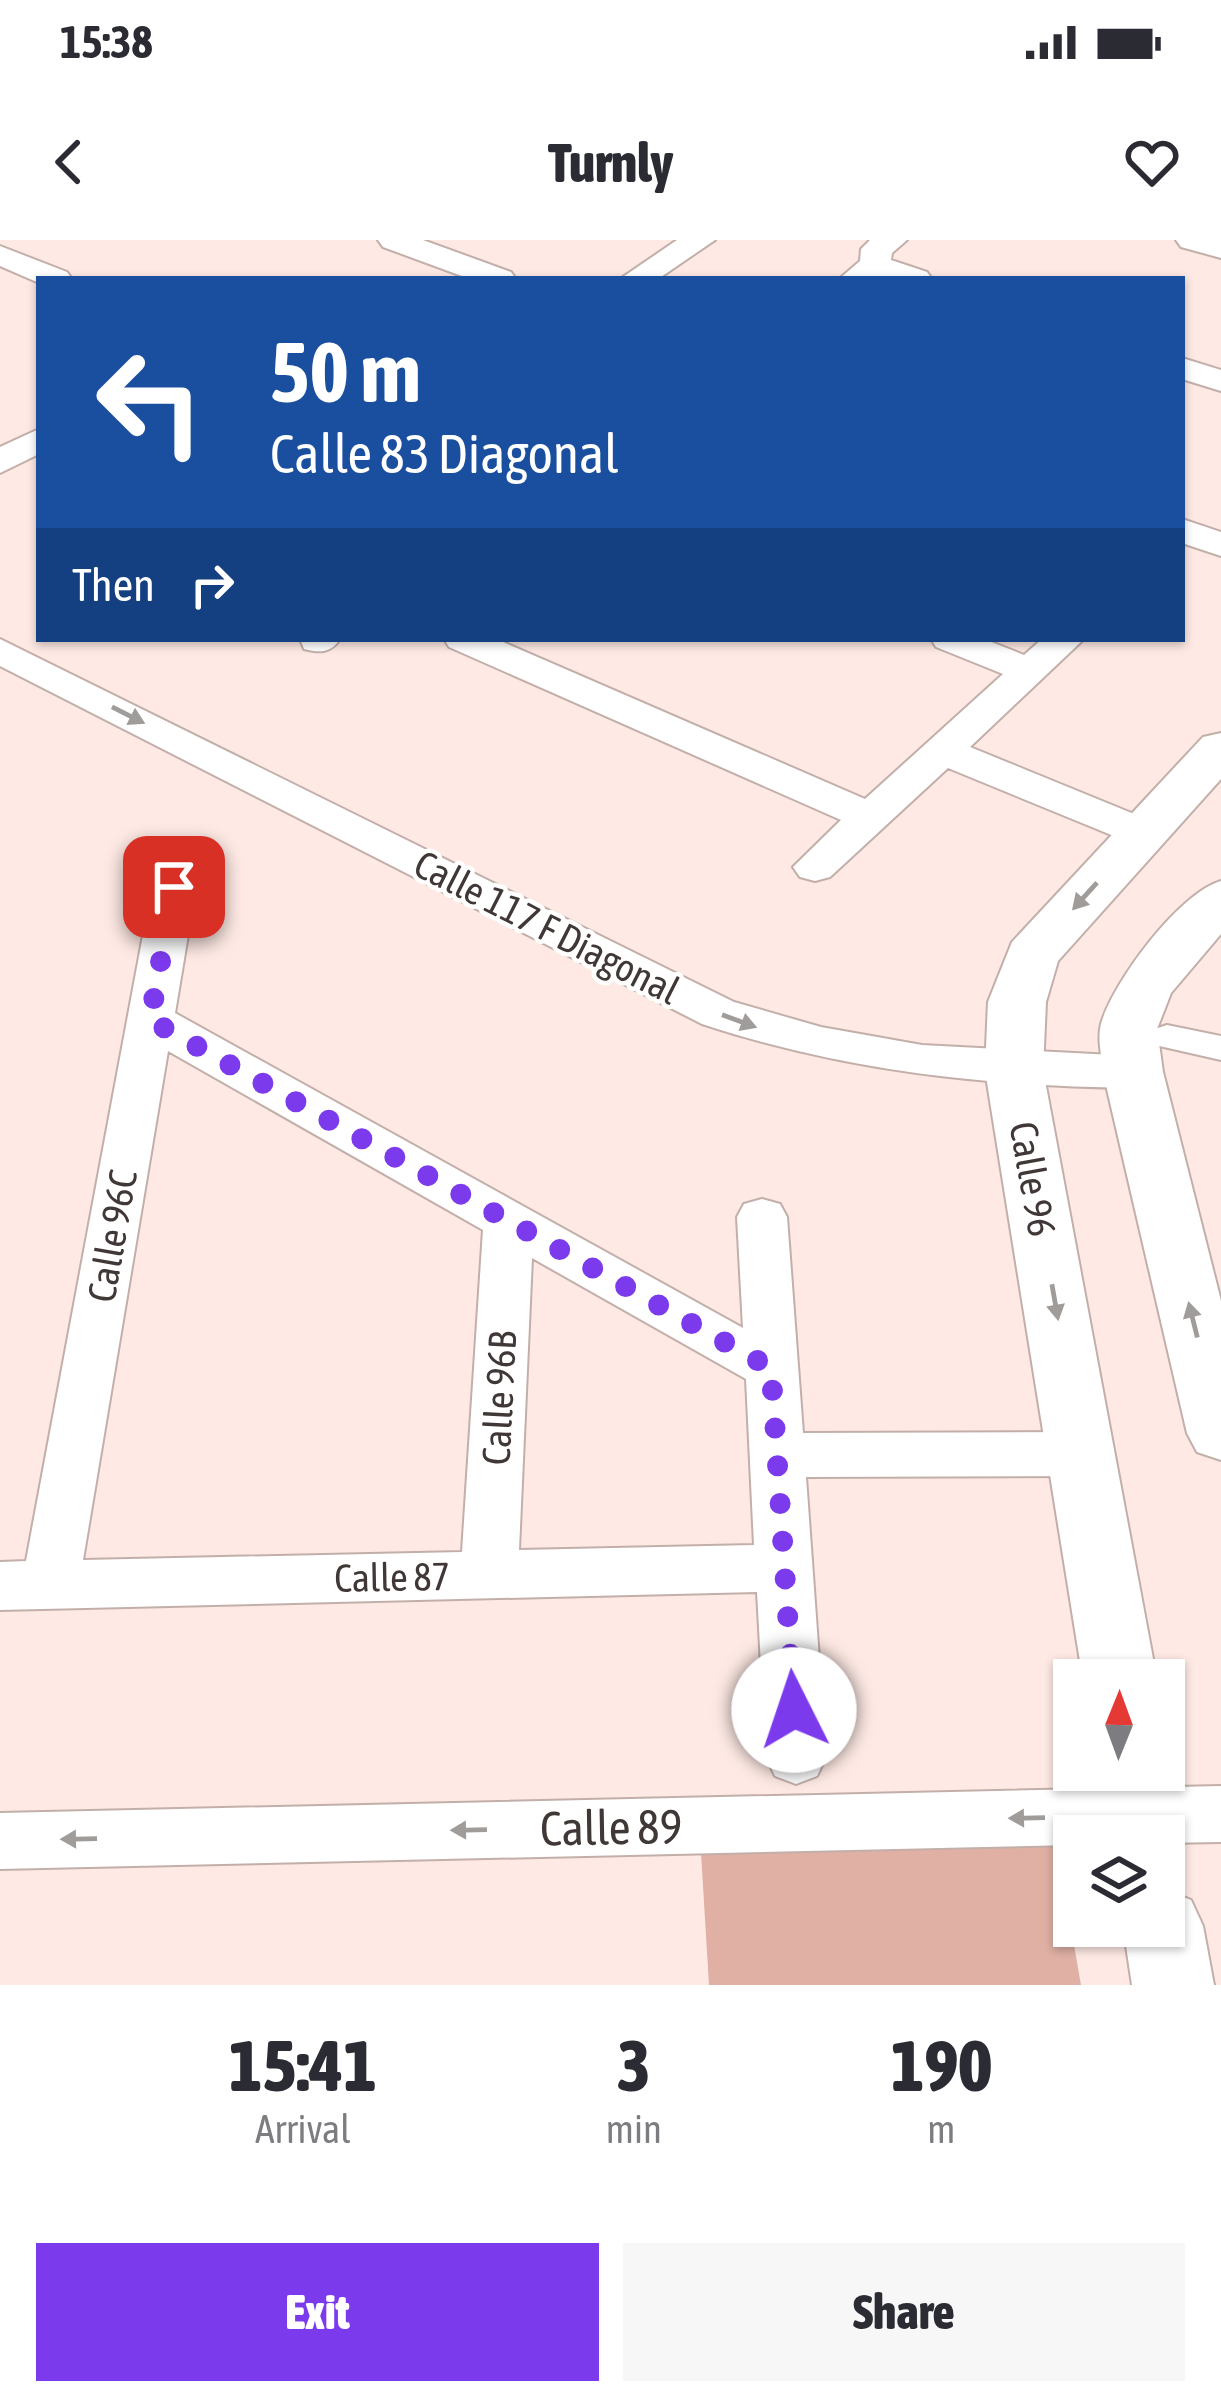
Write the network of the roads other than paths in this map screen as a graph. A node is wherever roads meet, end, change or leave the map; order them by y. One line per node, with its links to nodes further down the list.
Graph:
1 (394, 240): 8 (street)
2 (699, 240): 9 (street)
3 (1192, 240): 4 (street)
4 (1221, 249)
5 (0, 256): 7 (street)
6 (874, 261): 10 (street)
7 (49, 276)
8 (492, 276)
9 (641, 276)
10 (909, 276)
11 (1185, 369): 12 (street)
12 (1221, 381)
13 (1185, 531): 14 (street)
14 (1221, 545)
15 (54, 642): 19 (street)
16 (470, 642): 23 (street)
17 (957, 642): 20 (street)
18 (1062, 642): 20 (street)
19 (8, 663): 31 (street, Calle 117 F Diagonal, one-way to 31)
20 (1029, 671): 22 (street)
21 (1221, 748): 24 (street, Calle 96)
22 (943, 751): 23 (street); 24 (street)
23 (870, 817): 25 (street)
24 (1141, 832): 31 (street, Calle 96, one-way to 31)
25 (815, 867)
26 (174, 887): 28 (street, Calle 96C)
27 (1221, 899): 30 (street)
28 (150, 1020): 33 (street); 40 (street, Calle 96C)
29 (1221, 1048): 30 (street)
30 (1150, 1054): 31 (street, Calle 117 F Diagonal); 35 (street, one-way to 30)
31 (1014, 1070): 36 (street, Calle 96, one-way to 36)
32 (762, 1216): 34 (street)
33 (509, 1222): 34 (street); 39 (street, Calle 96B)
34 (771, 1368): 37 (street)
35 (1221, 1433)
36 (1082, 1454): 37 (street); 41 (street, Calle 96)
37 (777, 1455): 38 (street)
38 (784, 1568): 39 (street, Calle 87); 42 (street)
39 (489, 1575): 40 (street, Calle 87)
40 (25, 1586)
41 (1116, 1659)
42 (796, 1757)
43 (1142, 1807): 44 (street, Calle 89); 45 (street, Calle 89, one-way to 45)
44 (1221, 1814)
45 (0, 1841)
46 (1167, 1947): 47 (street)
47 (1174, 1985)

